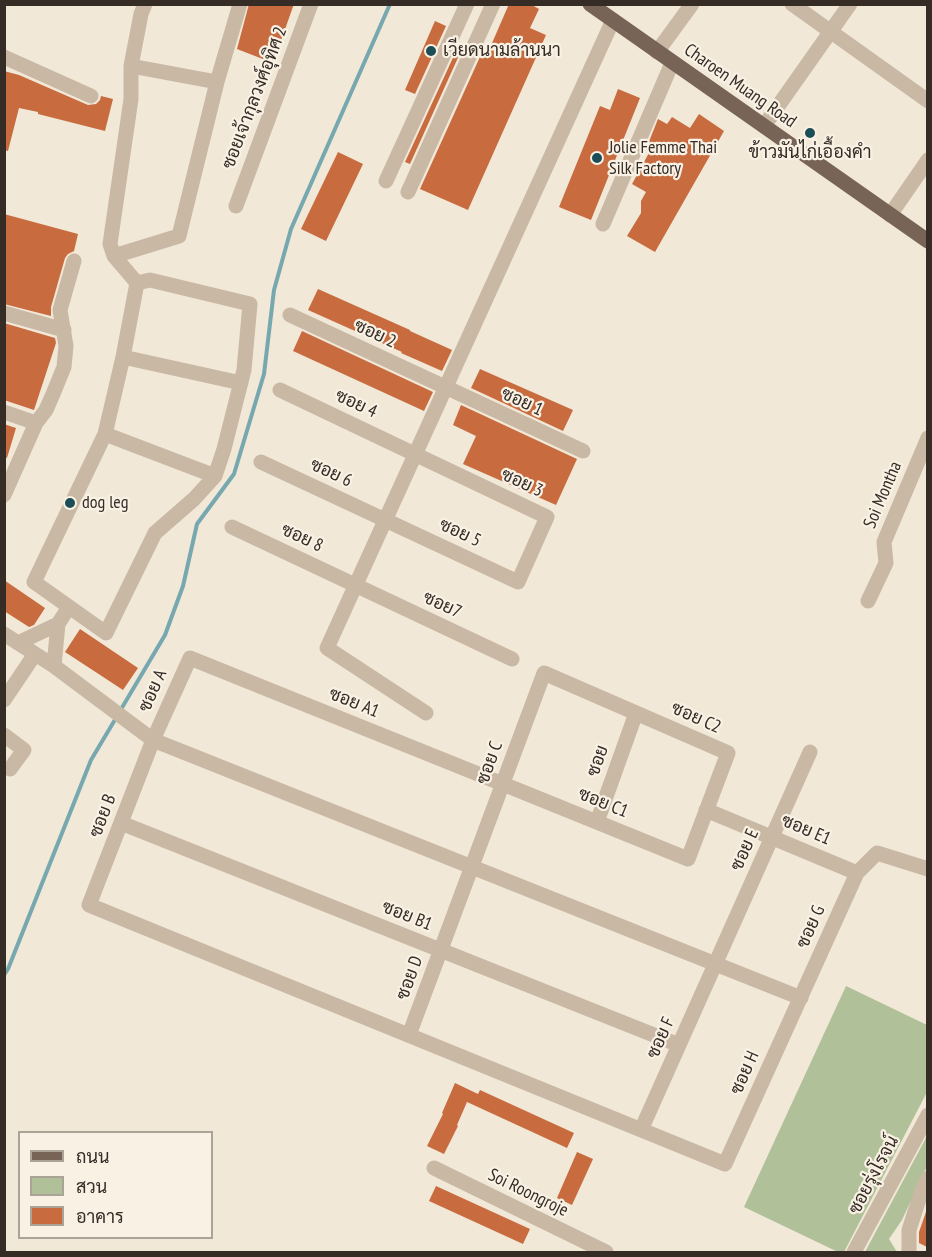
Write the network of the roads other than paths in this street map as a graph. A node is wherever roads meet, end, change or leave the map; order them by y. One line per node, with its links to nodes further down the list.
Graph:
1 (145, 4): 15 (street)
2 (240, 4): 16 (street)
3 (311, 4): 23 (street, ซอยเจ้ากุลวงศ์อุทิศ 2)
4 (467, 4): 21 (street)
5 (493, 4): 22 (street)
6 (590, 4): 10 (main road, Charoen Muang Road)
7 (692, 4): 12 (street)
8 (792, 4): 11 (street)
9 (850, 4): 11 (street)
10 (613, 20): 12 (main road, Charoen Muang Road); 35 (street)
11 (830, 33): 18 (street); 19 (street)
12 (657, 51): 14 (main road, Charoen Muang Road)
13 (4, 57): 17 (street)
14 (672, 63): 19 (main road, Charoen Muang Road); 25 (street)
15 (131, 66): 16 (street); 27 (street)
16 (217, 82): 27 (street)
17 (91, 96)
18 (927, 101)
19 (764, 126): 24 (main road, Charoen Muang Road)
20 (927, 160): 24 (street)
21 (386, 182)
22 (408, 192)
23 (236, 206)
24 (890, 214): 26 (main road, Charoen Muang Road)
25 (603, 224)
26 (927, 241)
27 (114, 256): 29 (street)
28 (74, 261): 32 (street)
29 (137, 283): 33 (street); 34 (street)
30 (4, 313): 32 (street)
31 (290, 315): 35 (street, ซอย 2)
32 (64, 330): 38 (street)
33 (123, 357): 34 (street); 39 (street)
34 (241, 383): 44 (street)
35 (445, 387): 41 (street, ซอย 1); 42 (street)
36 (280, 390): 42 (street, ซอย 4)
37 (4, 412): 38 (street)
38 (36, 423): 45 (street)
39 (105, 434): 44 (street); 51 (street)
40 (927, 438): 50 (street, Soi Montha)
41 (583, 451)
42 (415, 454): 46 (street); 48 (street, ซอย 3)
43 (261, 462): 46 (street, ซอย 6)
44 (215, 476): 51 (street)
45 (4, 495)
46 (385, 520): 48 (street, ซอย 5); 49 (street)
47 (232, 527): 49 (street, ซอย 8)
48 (518, 582)
49 (355, 585): 57 (street, ซอย7); 61 (street)
50 (868, 601)
51 (69, 607): 52 (street)
52 (58, 624): 54 (street); 58 (street)
53 (4, 634): 54 (street)
54 (18, 643): 55 (street)
55 (35, 654): 58 (street); 60 (street)
56 (190, 658): 64 (street, ซอย A); 67 (street, ซอย A1)
57 (512, 659)
58 (54, 666): 64 (street)
59 (544, 673): 62 (street, ซอย C2); 67 (street, ซอย C)
60 (4, 700)
61 (426, 713)
62 (636, 713): 68 (street, ซอย C2); 69 (street, ซอย)
63 (4, 735): 66 (street)
64 (153, 740): 70 (street, ซอย B); 73 (street)
65 (810, 752): 71 (street, ซอย E)
66 (10, 769)
67 (503, 784): 69 (street, ซอย C1); 73 (street, ซอย C)
68 (706, 810): 71 (street, ซอย E1); 72 (street, ซอย C2)
69 (597, 822): 72 (street, ซอย C1)
70 (121, 823): 76 (street, ซอย B1); 79 (street, ซอย B)
71 (772, 837): 75 (street, ซอย E1); 77 (street, ซอย E)
72 (688, 859)
73 (472, 866): 76 (street, ซอย D); 77 (street)
74 (927, 869): 75 (street)
75 (857, 873): 78 (street, ซอย G)
76 (441, 950): 79 (street, ซอย D); 80 (street, ซอย B1)
77 (716, 963): 78 (street); 80 (street, ซอย F)
78 (801, 998): 82 (street, ซอย H)
79 (409, 1035): 82 (street)
80 (679, 1045): 82 (street, ซอย F)
81 (927, 1115): 86 (street, ซอยรุ่งโรจน์)
82 (641, 1130)
83 (434, 1168): 85 (street, Soi Roongroje)
84 (927, 1178): 87 (street)
85 (606, 1252)
86 (854, 1252)
87 (909, 1252)

